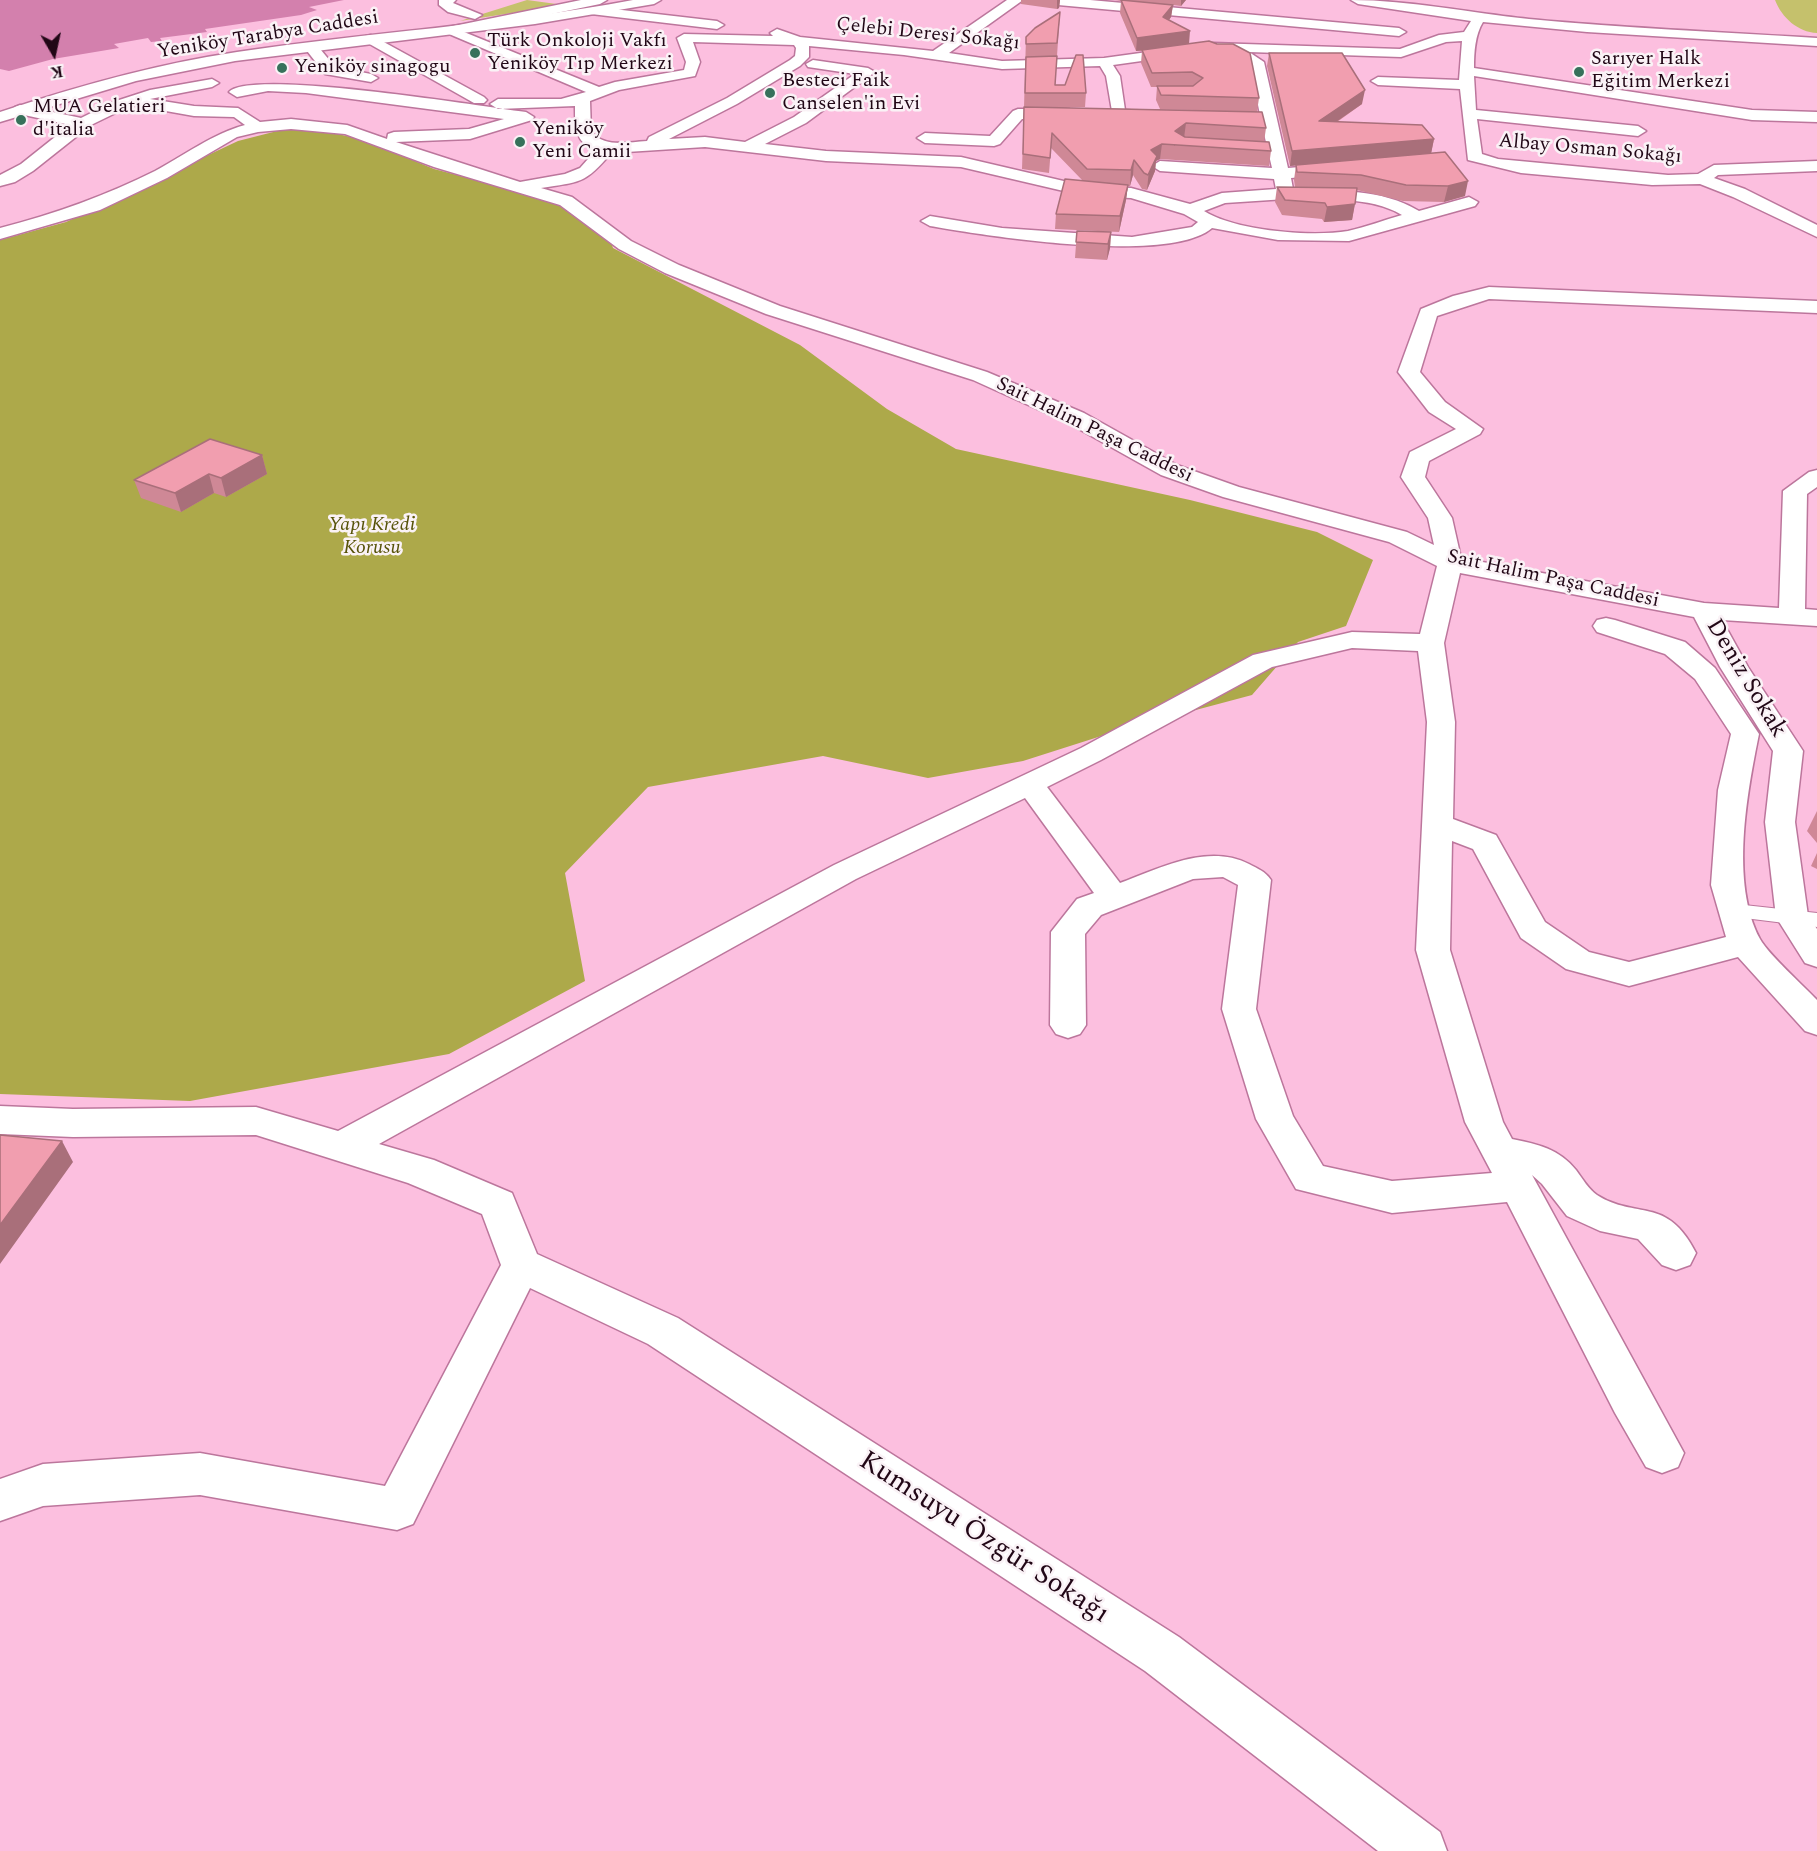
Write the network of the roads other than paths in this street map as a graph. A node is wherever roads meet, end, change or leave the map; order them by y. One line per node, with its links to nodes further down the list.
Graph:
1 (449, 0): 12 (street)
2 (539, 0): 8 (street)
3 (654, 0): 10 (street, Yeniköy Tarabya Caddesi)
4 (1016, 0): 28 (street)
5 (1047, 0): 7 (street)
6 (1359, 0): 13 (street)
7 (1081, 2): 11 (street); 14 (street)
8 (577, 5): 10 (street); 16 (street)
9 (502, 6): 12 (street)
10 (598, 6): 15 (street, Çelebi Deresi Sokağı); 16 (street, Yeniköy Tarabya Caddesi)
11 (1059, 14)
12 (474, 15): 16 (street)
13 (1480, 17): 18 (street, Albay Osman Sokağı); 22 (street)
14 (1269, 21): 17 (street); 26 (street)
15 (706, 24): 19 (street); 21 (street, Çelebi Deresi Sokağı)
16 (449, 31): 20 (street, Yeniköy Tarabya Caddesi); 41 (street)
17 (1399, 32)
18 (1470, 36): 26 (street, Çelebi Deresi Sokağı); 33 (street, Albay Osman Sokağı)
19 (684, 38): 21 (street); 41 (street)
20 (371, 39): 23 (street, Yeniköy Tarabya Caddesi); 45 (street)
21 (798, 41): 27 (street, Çelebi Deresi Sokağı); 29 (street)
22 (1817, 42)
23 (311, 47): 34 (street); 46 (street, Yeniköy Tarabya Caddesi)
24 (1016, 47): 31 (street)
25 (1230, 48): 26 (street, Çelebi Deresi Sokağı); 30 (street, Çelebi Deresi Sokağı); 54 (street)
26 (1258, 49)
27 (894, 50): 28 (street, Çelebi Deresi Sokağı); 32 (street)
28 (935, 56): 31 (street, Çelebi Deresi Sokağı)
29 (796, 62): 32 (street); 38 (street)
30 (1104, 62): 31 (street, Çelebi Deresi Sokağı); 51 (street)
31 (1002, 65)
32 (868, 72): 44 (street)
33 (1468, 78): 35 (street); 48 (street, Albay Osman Sokağı); 52 (street)
34 (385, 80)
35 (1378, 81)
36 (212, 83): 43 (street)
37 (429, 90): 45 (street)
38 (750, 90): 40 (street); 62 (street)
39 (237, 92): 45 (street)
40 (772, 93)
41 (582, 98): 45 (street); 50 (street, Sait Halim Paşa Caddesi); 64 (street)
42 (805, 98): 44 (street)
43 (130, 100): 55 (street); 56 (street)
44 (827, 101): 63 (street)
45 (488, 106): 50 (street)
46 (20, 110): 49 (street, Yeniköy Tarabya Caddesi); 55 (street)
47 (1085, 114): 59 (street)
48 (1469, 114): 57 (street); 67 (street, Albay Osman Sokağı)
49 (0, 117)
50 (526, 117): 58 (street, Sait Halim Paşa Caddesi)
51 (1176, 117)
52 (1817, 117)
53 (1199, 118): 54 (street)
54 (1269, 120): 66 (street)
55 (84, 123): 79 (street)
56 (257, 127): 58 (street, Sait Halim Paşa Caddesi); 88 (street, Sait Halim Paşa Caddesi)
57 (1638, 131)
58 (367, 136): 80 (street, Sait Halim Paşa Caddesi)
59 (914, 138)
60 (839, 140): 63 (street)
61 (858, 140): 68 (street)
62 (645, 145): 63 (street); 64 (street)
63 (747, 147): 68 (street)
64 (606, 148): 80 (street)
65 (1253, 149): 66 (street)
66 (1275, 150): 77 (street)
67 (1474, 157): 69 (street); 72 (street, Albay Osman Sokağı)
68 (857, 158): 76 (street)
69 (1452, 159)
70 (1044, 163): 76 (street)
71 (1160, 166): 77 (street)
72 (1512, 166): 75 (street, Albay Osman Sokağı); 75 (street)
73 (1817, 166): 78 (street)
74 (1353, 167): 77 (street)
75 (1618, 168): 78 (street, Albay Osman Sokağı)
76 (1000, 169): 83 (street)
77 (1281, 174): 81 (street)
78 (1702, 179): 86 (street)
79 (2, 180)
80 (518, 186): 92 (street, Sait Halim Paşa Caddesi)
81 (1286, 194): 83 (street); 84 (street)
82 (1469, 202): 84 (street)
83 (1190, 210): 87 (street)
84 (1416, 216): 87 (street)
85 (930, 220): 87 (street)
86 (1808, 220): 89 (street)
87 (1209, 222)
88 (5, 232)
89 (1817, 232)
90 (1817, 307): 92 (street)
91 (1817, 477): 94 (street)
92 (1450, 563): 93 (street, Sait Halim Paşa Caddesi); 97 (street)
93 (1704, 610): 94 (street, Sait Halim Paşa Caddesi); 102 (street, Deniz Sokak)
94 (1792, 616): 95 (street, Sait Halim Paşa Caddesi)
95 (1817, 618)
96 (1606, 626): 101 (street)
97 (1431, 644): 98 (street); 99 (street)
98 (1030, 784): 100 (street); 108 (street)
99 (1438, 825): 103 (street); 109 (street)
100 (1114, 898): 106 (street); 110 (street)
101 (1735, 911): 102 (lane); 103 (street)
102 (1805, 918): 104 (street, Deniz Sokak)
103 (1745, 944): 105 (street)
104 (1817, 955)
105 (1817, 1022)
106 (1068, 1025)
107 (0, 1120): 108 (street)
108 (341, 1147): 112 (street)
109 (1499, 1150): 110 (street); 111 (street)
110 (1518, 1186): 113 (street)
111 (1676, 1253)
112 (521, 1265): 114 (street); 115 (street, Kumsuyu Özgür Sokağı)
113 (1662, 1453)
114 (0, 1500)
115 (1421, 1851)

